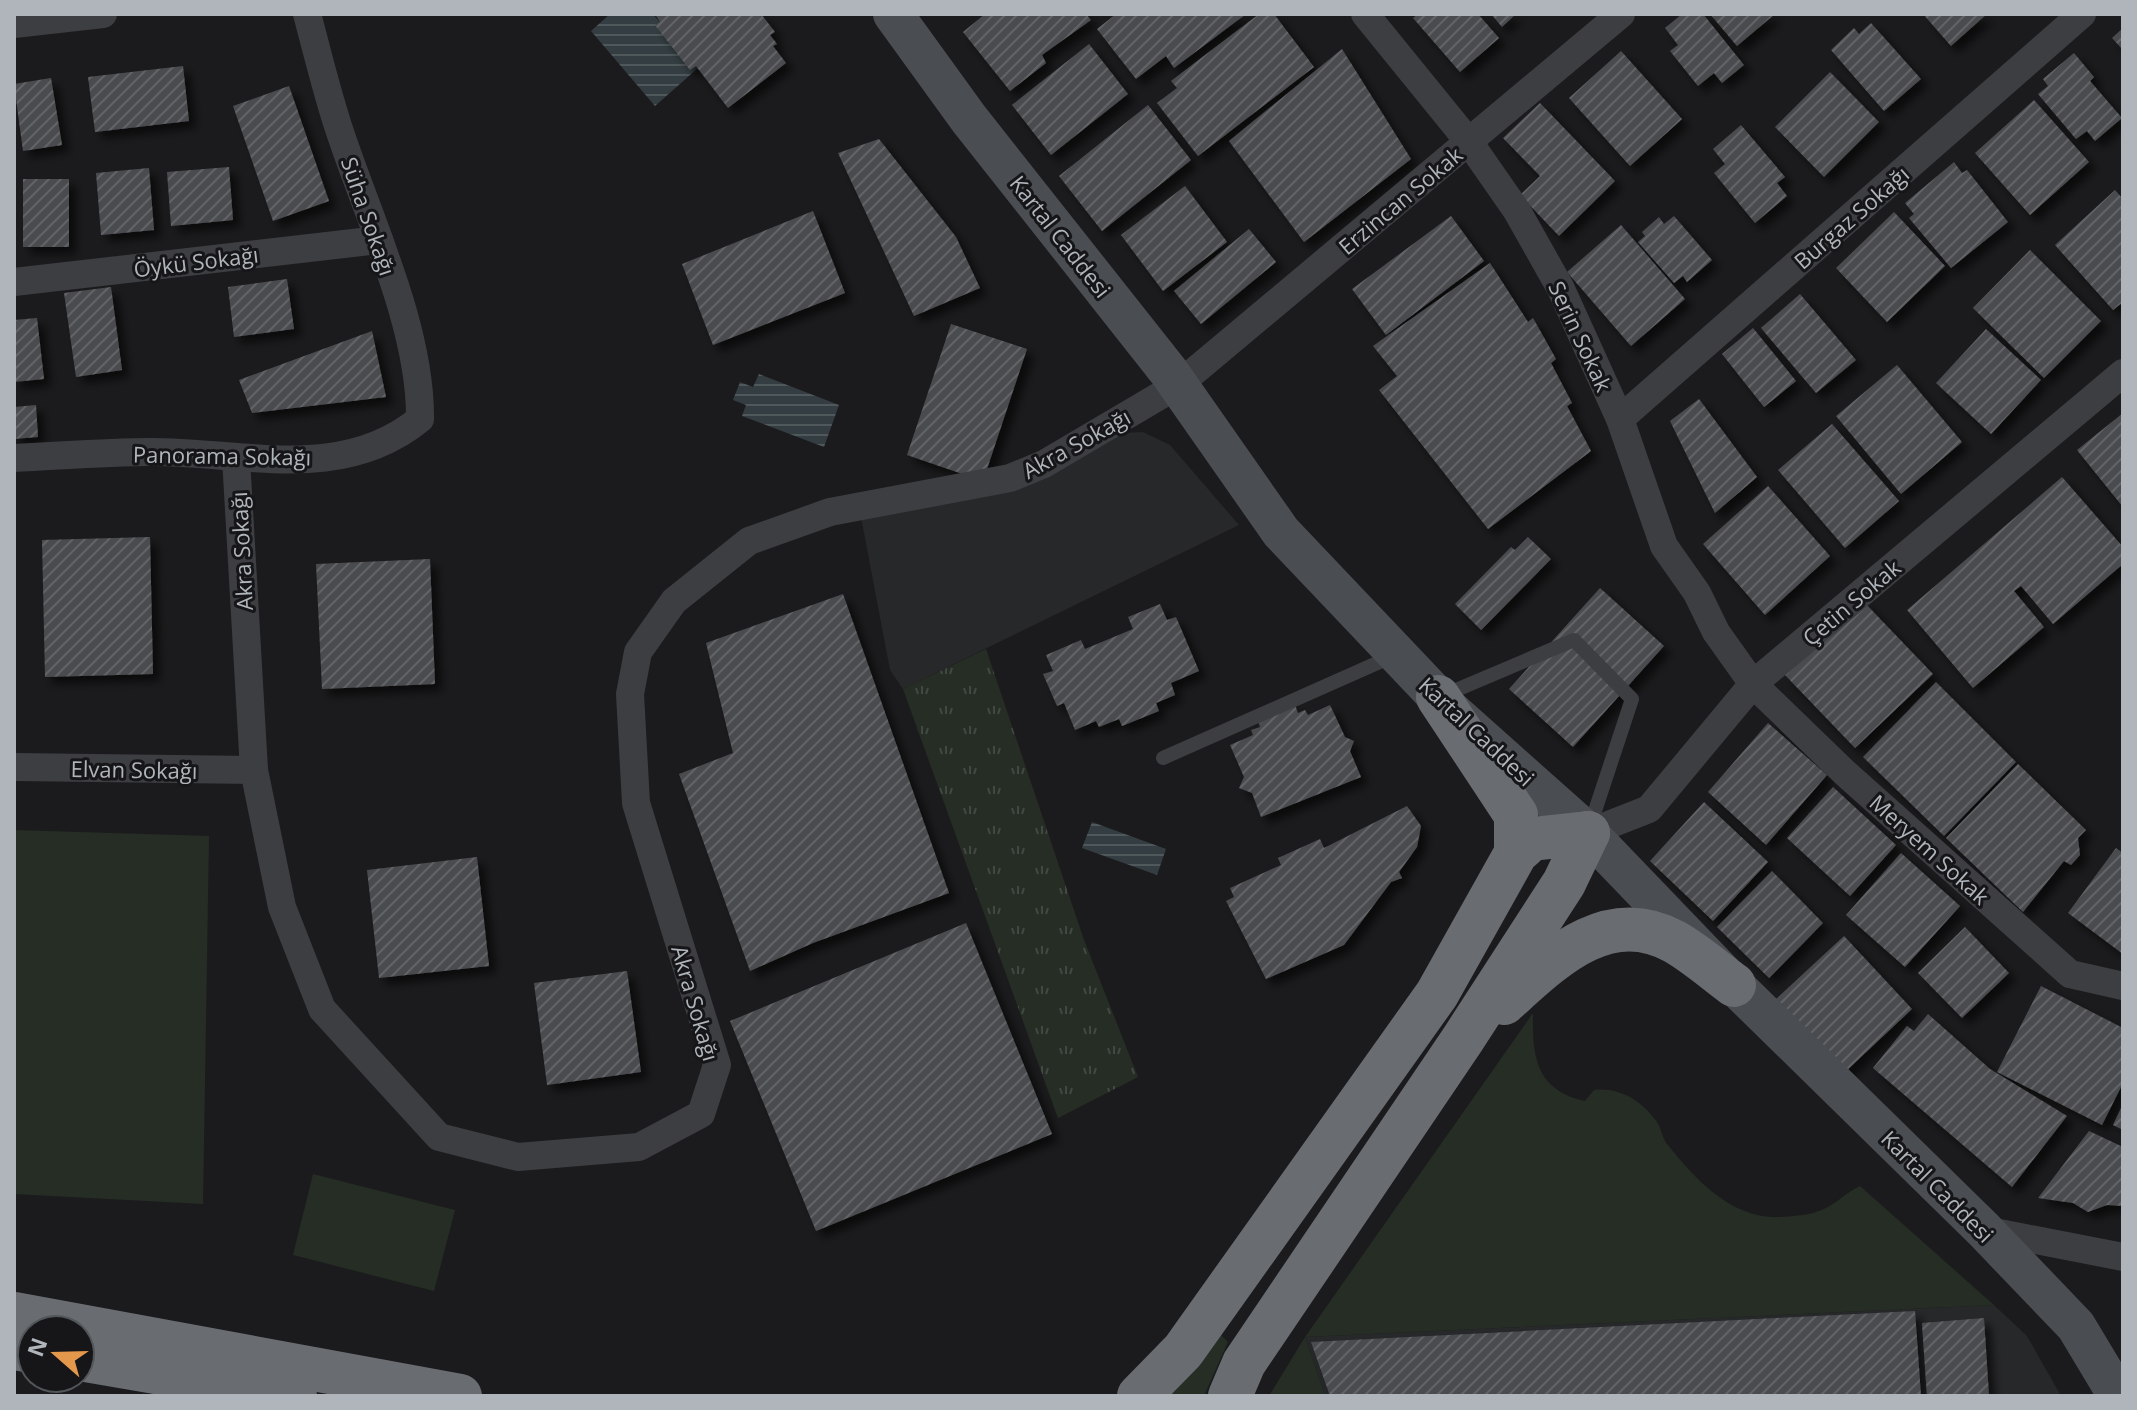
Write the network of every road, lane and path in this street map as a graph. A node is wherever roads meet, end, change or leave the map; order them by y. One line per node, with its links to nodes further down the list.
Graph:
1 (103, 14): 7 (street)
2 (307, 14): 9 (street, Süha Sokağı)
3 (893, 14): 12 (main road, Kartal Caddesi)
4 (1365, 14): 8 (street, Serin Sokak)
5 (1621, 14): 8 (street, Erzincan Sokak)
6 (2082, 14): 14 (street, Burgaz Sokağı)
7 (14, 24)
8 (1469, 142): 12 (street, Erzincan Sokak); 14 (street, Serin Sokak)
9 (379, 240): 10 (street, Öykü Sokağı); 13 (street, Süha Sokağı)
10 (14, 282)
11 (2123, 373): 18 (street, Çetin Sokak)
12 (1178, 385): 17 (main road, Kartal Caddesi); 22 (street, Akra Sokağı)
13 (420, 419): 16 (street, Panorama Sokağı)
14 (1620, 419): 18 (street, Serin Sokak)
15 (14, 458): 16 (street, Panorama Sokağı)
16 (236, 458): 22 (street, Akra Sokağı)
17 (1397, 654): 19 (main road, Kartal Caddesi); 20 (lane)
18 (1753, 684): 23 (street, Çetin Sokak); 26 (street, Meryem Sokak)
19 (1438, 697): 23 (main road, Kartal Caddesi); 23 (lane); 24 (highway)
20 (1163, 758)
21 (14, 767): 22 (street, Elvan Sokağı)
22 (254, 770)
23 (1588, 833): 24 (highway); 25 (main road, Kartal Caddesi); 27 (highway)
24 (1516, 853): 31 (highway)
25 (1734, 985): 27 (highway); 28 (main road, Kartal Caddesi)
26 (2123, 986)
27 (1463, 1039): 37 (highway)
28 (1984, 1230): 29 (street); 38 (main road, Kartal Caddesi)
29 (2123, 1257)
30 (14, 1314): 34 (highway)
31 (1183, 1351): 35 (highway); 36 (highway)
32 (96, 1362): 33 (highway)
33 (295, 1396)
34 (460, 1396)
35 (1128, 1396)
36 (1139, 1396)
37 (1230, 1396)
38 (2118, 1396)

